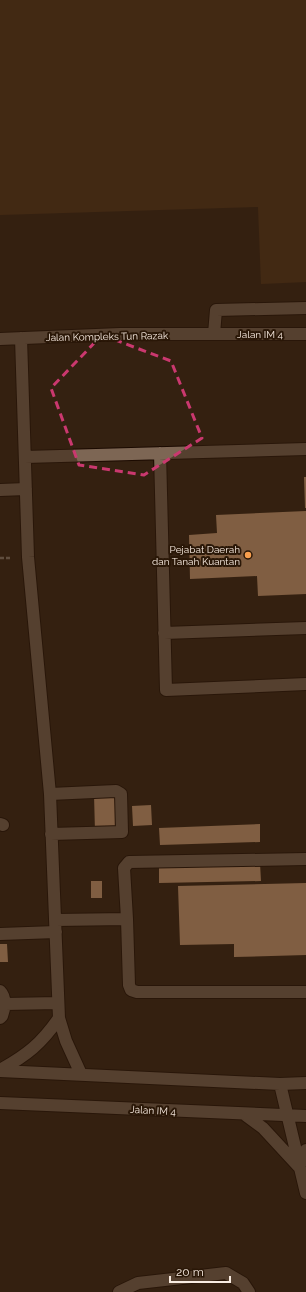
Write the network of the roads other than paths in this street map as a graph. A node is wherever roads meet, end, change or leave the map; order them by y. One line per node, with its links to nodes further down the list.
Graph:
1 (306, 308): 2 (street)
2 (214, 334): 3 (street, Jalan IM 4); 4 (street, Jalan Kompleks Tun Razak)
3 (306, 334)
4 (21, 338): 5 (street, Jalan Kompleks Tun Razak); 8 (street)
5 (0, 339)
6 (306, 449): 7 (street)
7 (160, 453): 8 (street); 12 (street)
8 (25, 457): 9 (street)
9 (26, 489): 10 (street); 14 (street)
10 (0, 490)
11 (306, 628): 12 (street)
12 (164, 633): 13 (street)
13 (306, 684)
14 (50, 794): 15 (street); 15 (street)
15 (51, 834): 18 (street)
16 (306, 859): 17 (street)
17 (127, 919): 18 (street); 21 (street)
18 (55, 926): 19 (street); 22 (street)
19 (0, 934)
20 (0, 991): 23 (street)
21 (306, 992)
22 (58, 1003): 23 (street); 25 (street)
23 (5, 1004): 24 (street)
24 (0, 1018)
25 (59, 1018): 26 (street); 27 (street)
26 (0, 1071): 27 (street)
27 (81, 1074): 29 (street)
28 (306, 1083): 29 (street)
29 (280, 1084): 32 (street)
30 (0, 1103): 31 (street, Jalan IM 4)
31 (244, 1114): 32 (street, Jalan IM 4); 35 (street)
32 (287, 1116): 33 (street, Jalan IM 4); 35 (street)
33 (306, 1116)
34 (306, 1150): 35 (street)
35 (299, 1167): 36 (street)
36 (306, 1193)
37 (119, 1292): 38 (street)
38 (249, 1292)

